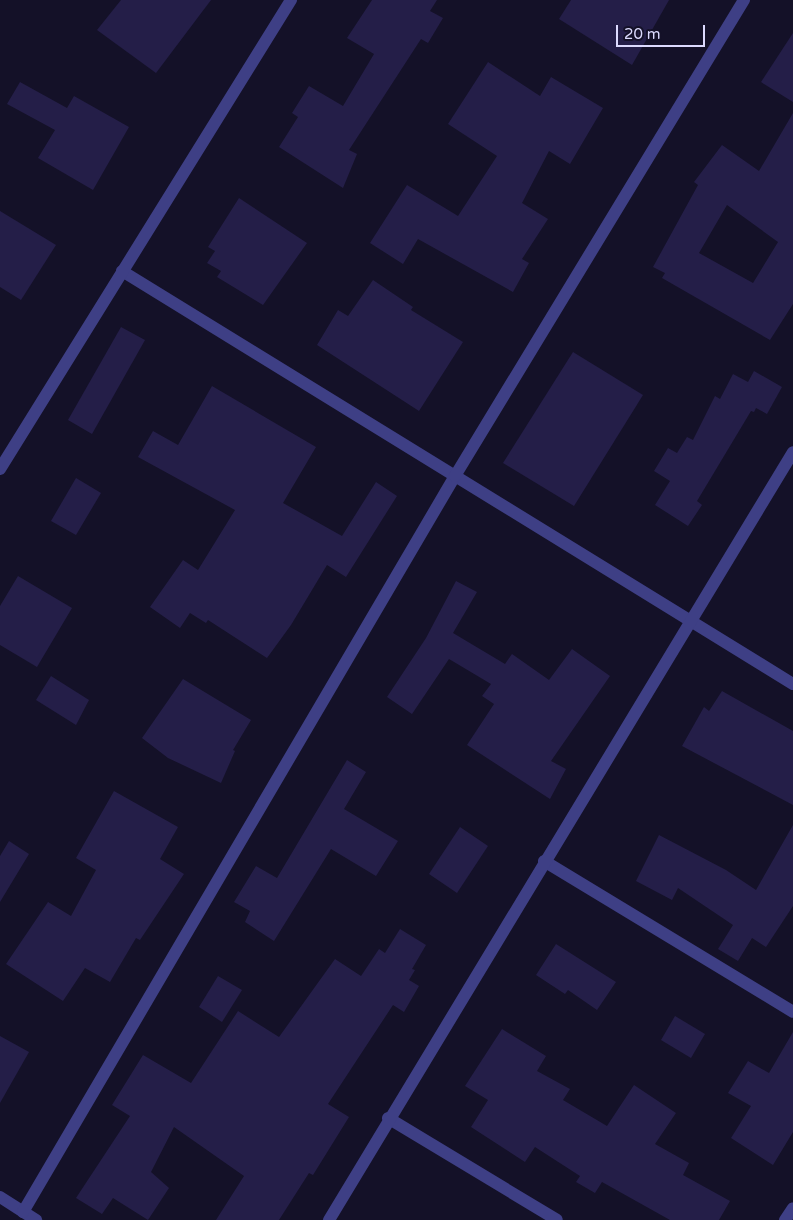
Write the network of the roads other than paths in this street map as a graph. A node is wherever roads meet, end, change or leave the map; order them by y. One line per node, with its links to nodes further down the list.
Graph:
1 (291, 0): 3 (street)
2 (744, 0): 6 (street)
3 (122, 271): 5 (street); 6 (street)
4 (793, 452): 7 (street)
5 (0, 469)
6 (455, 476): 7 (street); 14 (street)
7 (691, 619): 8 (street); 9 (street)
8 (793, 684)
9 (544, 861): 10 (street); 11 (street)
10 (793, 1012)
11 (388, 1118): 16 (street); 17 (street)
12 (0, 1197): 14 (street)
13 (793, 1208): 18 (street)
14 (23, 1212): 15 (street)
15 (36, 1220)
16 (328, 1220)
17 (557, 1220)
18 (785, 1220)

